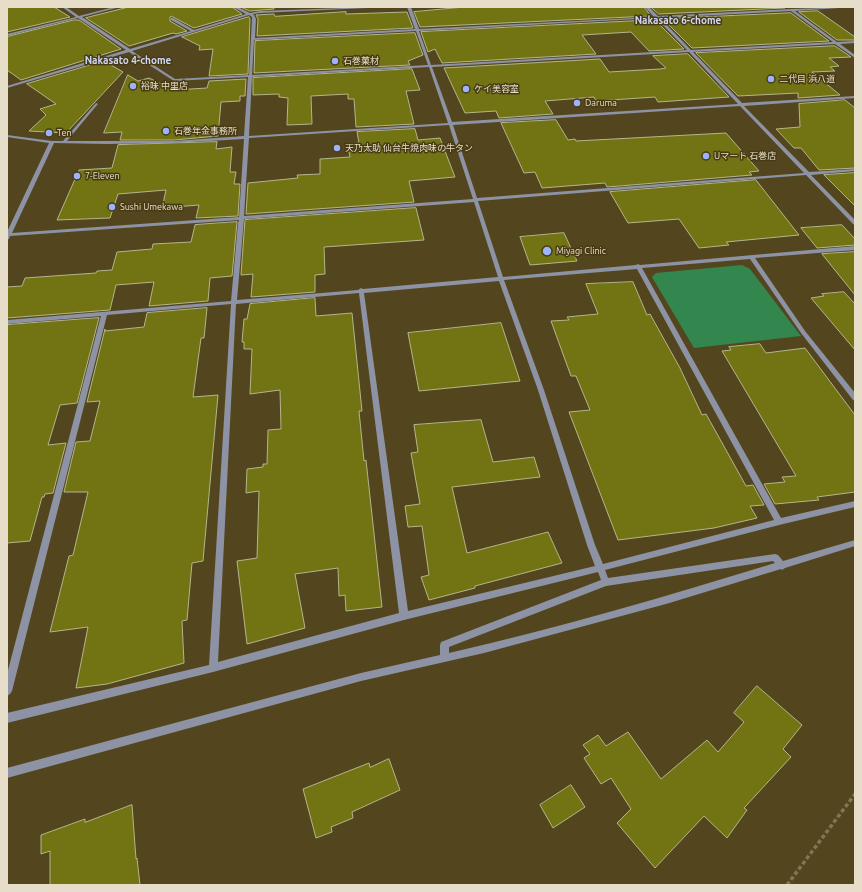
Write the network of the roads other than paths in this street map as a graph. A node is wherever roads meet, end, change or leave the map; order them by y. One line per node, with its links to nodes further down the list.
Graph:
1 (64, 7): 11 (street)
2 (118, 7): 11 (street)
3 (235, 7): 10 (street)
4 (367, 7): 10 (street)
5 (409, 7): 14 (street)
6 (647, 7): 12 (street)
7 (787, 7): 9 (street)
8 (852, 7): 9 (street)
9 (791, 10): 12 (street); 19 (street)
10 (250, 14): 15 (street); 17 (street)
11 (79, 17): 16 (street); 20 (street)
12 (657, 17): 14 (street); 21 (street)
13 (172, 19): 15 (street)
14 (417, 30): 17 (street); 23 (street)
15 (194, 31): 20 (street)
16 (7, 35)
17 (252, 39): 24 (street)
18 (855, 42): 19 (street)
19 (836, 43): 21 (street); 22 (street)
20 (129, 50): 24 (street); 25 (street)
21 (689, 51): 23 (street); 28 (street)
22 (855, 57)
23 (430, 66): 24 (street); 29 (street)
24 (250, 76): 31 (street)
25 (7, 87)
26 (855, 98): 28 (street)
27 (96, 104): 33 (street)
28 (742, 106): 29 (street); 35 (street)
29 (450, 124): 31 (street); 36 (street)
30 (7, 136): 32 (street)
31 (247, 137): 33 (street); 37 (street)
32 (52, 142): 33 (street); 39 (street)
33 (64, 142)
34 (855, 170): 35 (street)
35 (809, 174): 36 (street); 38 (street)
36 (476, 200): 37 (street); 43 (street)
37 (242, 218): 39 (street); 45 (street)
38 (855, 223)
39 (8, 236)
40 (855, 248): 41 (street)
41 (752, 258): 42 (street); 48 (street)
42 (638, 266): 43 (street); 50 (street)
43 (501, 279): 44 (street); 53 (street)
44 (361, 290): 45 (street); 55 (street)
45 (234, 302): 46 (street); 57 (street)
46 (104, 314): 47 (street); 58 (street)
47 (7, 322)
48 (855, 398)
49 (855, 504): 50 (street)
50 (779, 522): 53 (street)
51 (855, 543): 52 (street)
52 (782, 566): 54 (street); 56 (street)
53 (600, 568): 54 (street); 55 (street)
54 (606, 582): 56 (street)
55 (404, 616): 57 (street)
56 (445, 658): 60 (street)
57 (213, 668): 59 (street)
58 (7, 691)
59 (7, 718)
60 (7, 773)

